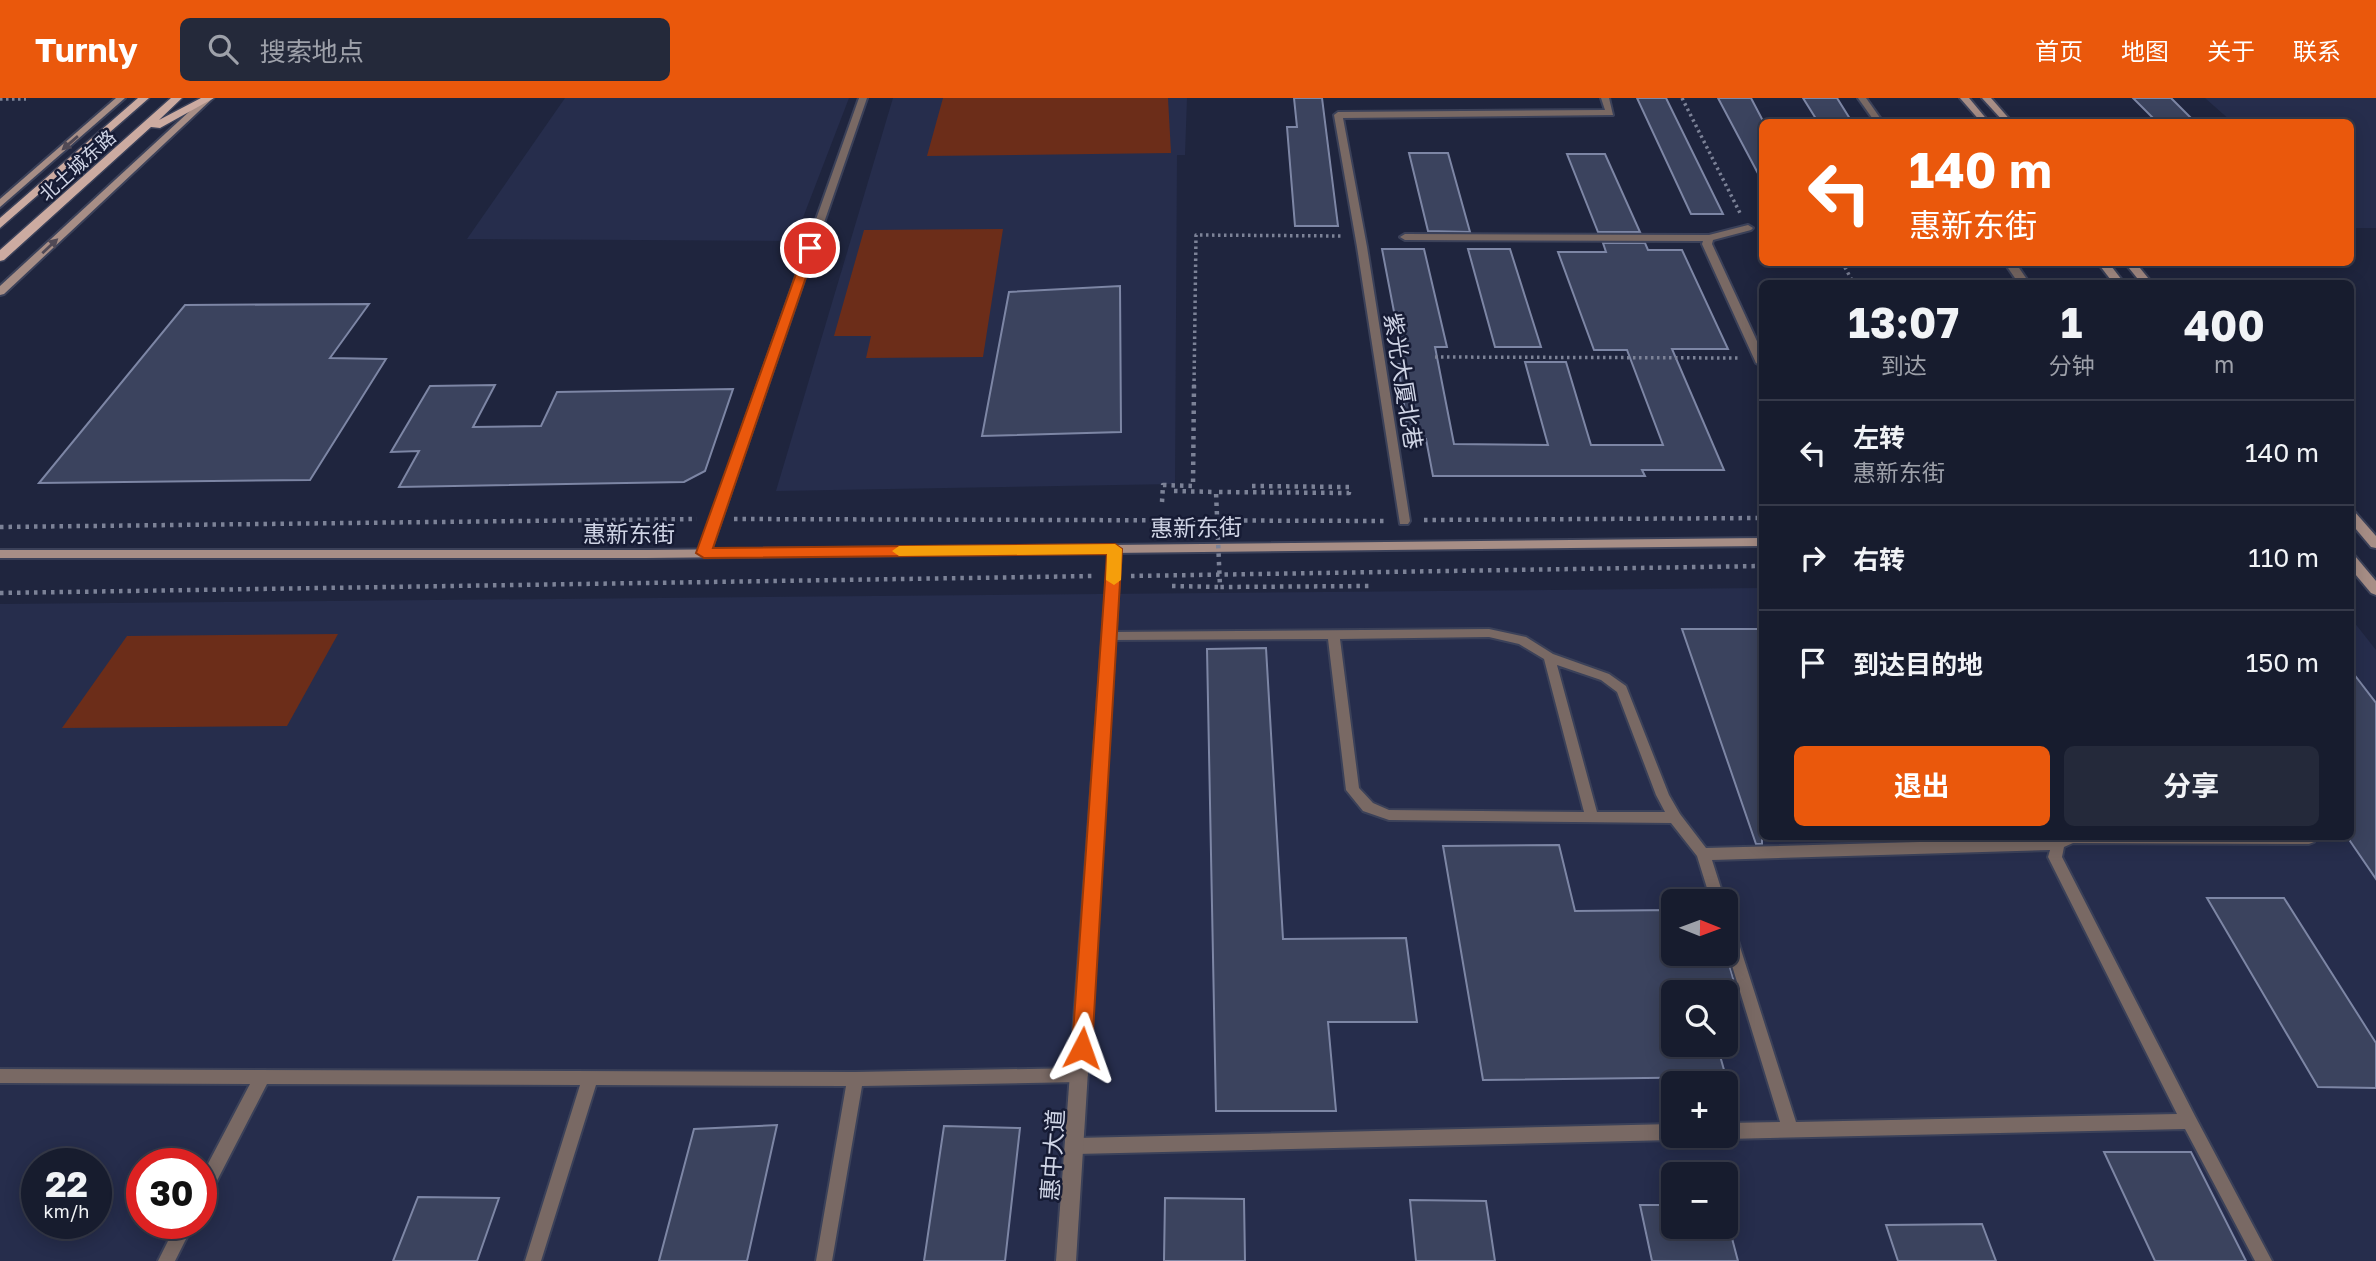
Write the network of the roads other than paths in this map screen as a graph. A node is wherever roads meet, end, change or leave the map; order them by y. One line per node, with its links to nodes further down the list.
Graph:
1 (121, 98): 14 (street, one-way to 14)
2 (144, 98): 15 (main road, 北土城东路)
3 (177, 98): 13 (main road, 北土城东路)
4 (209, 98): 13 (main road); 24 (street, one-way to 4)
5 (863, 98): 32 (street)
6 (1605, 98): 27 (street, 紫光大厦北巷)
7 (1862, 98): 10 (street)
8 (1964, 98): 11 (street)
9 (1986, 98): 12 (street)
10 (1877, 119)
11 (1982, 119)
12 (2005, 119)
13 (131, 139): 19 (main road, 北土城东路)
14 (0, 204)
15 (0, 224)
16 (1748, 228): 18 (street)
17 (1405, 237): 18 (street)
18 (1709, 238): 25 (street)
19 (0, 257)
20 (2105, 266): 22 (street)
21 (2132, 266): 23 (street)
22 (2117, 280)
23 (2144, 280)
24 (0, 292)
25 (1759, 356)
26 (2354, 517): 28 (street)
27 (1404, 521)
28 (2371, 532): 30 (street)
29 (1759, 542): 31 (street, 惠新东街)
30 (2376, 544)
31 (1115, 549): 32 (street, 惠新东街); 37 (street, 惠中大道)
32 (704, 553): 33 (street, 惠新东街)
33 (0, 554)
34 (2354, 564): 35 (street)
35 (2376, 590)
36 (1333, 634): 37 (lane); 38 (lane); 39 (lane)
37 (1109, 636): 47 (street, 惠中大道)
38 (1549, 657): 39 (lane); 40 (lane)
39 (1592, 817): 40 (lane)
40 (1675, 818): 44 (lane)
41 (2031, 840): 43 (lane); 44 (lane)
42 (2065, 840): 43 (lane)
43 (2058, 844): 52 (lane)
44 (1703, 854): 45 (lane)
45 (1714, 889)
46 (1738, 963): 53 (lane)
47 (1080, 1075): 51 (lane); 56 (street, 惠中大道)
48 (0, 1076): 49 (lane)
49 (262, 1076): 50 (lane); 57 (lane)
50 (590, 1079): 51 (lane); 60 (lane)
51 (855, 1079): 61 (lane)
52 (2189, 1121): 53 (lane); 63 (lane)
53 (1790, 1129): 54 (lane)
54 (1738, 1131)
55 (1661, 1132): 56 (lane)
56 (1076, 1146): 62 (street, 惠中大道)
57 (217, 1163)
58 (178, 1239): 59 (lane)
59 (166, 1261)
60 (533, 1261)
61 (824, 1261)
62 (1066, 1261)
63 (2264, 1261)

